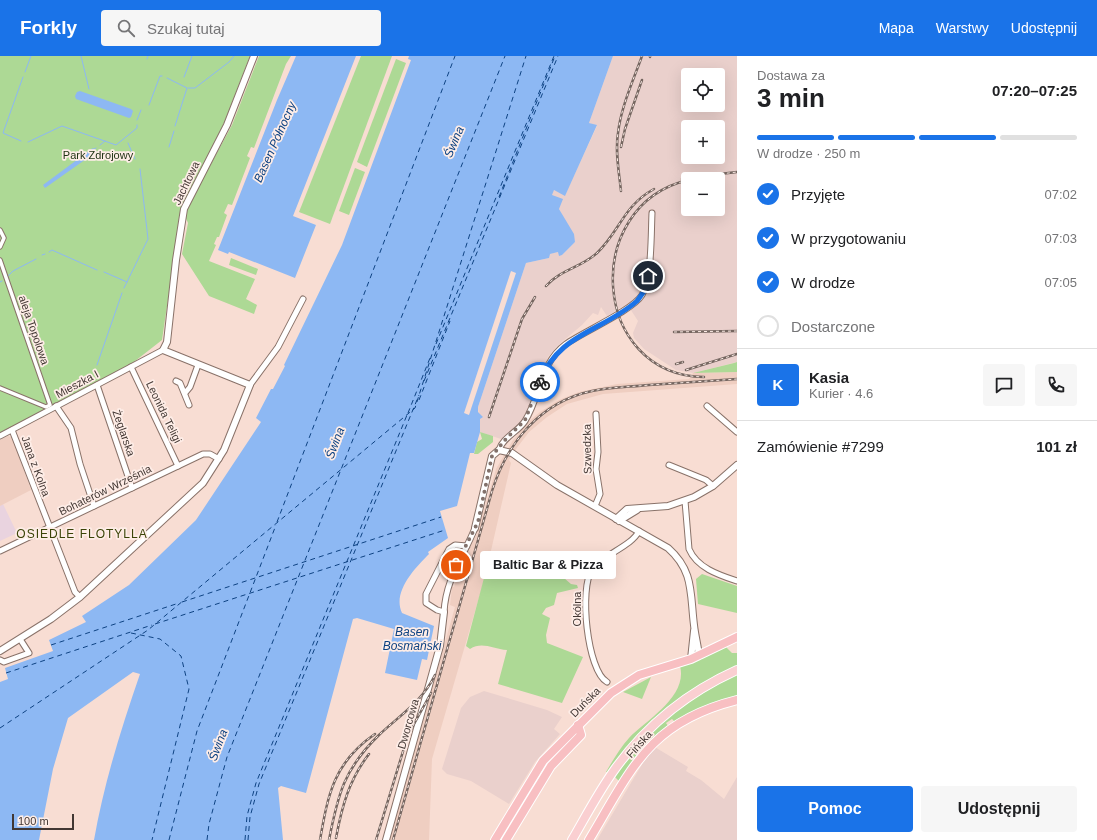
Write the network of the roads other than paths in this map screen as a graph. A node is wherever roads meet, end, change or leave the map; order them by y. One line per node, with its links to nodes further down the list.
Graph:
1 (254, 56): 7 (street, Jachtowa)
2 (652, 213): 22 (street)
3 (0, 230): 4 (street)
4 (0, 247)
5 (0, 260): 13 (street, aleja Topolowa)
6 (303, 299): 12 (street)
7 (163, 350): 8 (street); 9 (street, Mieszka I)
8 (198, 365): 12 (street); 14 (street)
9 (131, 367): 11 (street, Mieszka I); 26 (street, Leonida Teligi)
10 (176, 381): 14 (street)
11 (97, 385): 16 (street, Mieszka I); 28 (street, Żeglarska)
12 (250, 385): 23 (street)
13 (0, 388)
14 (184, 393): 15 (street)
15 (189, 405)
16 (56, 406): 19 (street, Mieszka I); 30 (street)
17 (707, 406): 20 (street)
18 (596, 414): 31 (street, Szwedzka)
19 (12, 430): 21 (street, Mieszka I); 34 (street, Jana z Kolna)
20 (737, 432)
21 (0, 436)
22 (499, 450): 31 (street); 35 (street, Dworcowa)
23 (219, 459): 26 (street, Bohaterów Września); 40 (street)
24 (669, 465): 27 (street)
25 (737, 465): 27 (street)
26 (178, 466): 28 (street, Bohaterów Września)
27 (713, 486): 29 (street)
28 (132, 488): 30 (street, Bohaterów Września)
29 (685, 501): 32 (street); 39 (street)
30 (94, 506): 34 (street, Bohaterów Września)
31 (595, 506): 33 (street)
32 (635, 511): 33 (street); 36 (street)
33 (618, 520): 36 (street)
34 (49, 528): 38 (street, Bohaterów Września); 40 (street, Jana z Kolna)
35 (475, 528): 37 (street, Dworcowa)
36 (636, 530): 45 (street); 48 (street, Okólna)
37 (467, 546): 41 (street, Dworcowa); 41 (street)
38 (0, 551)
39 (737, 581)
40 (80, 597): 43 (street)
41 (444, 612): 51 (street, Dworcowa)
42 (737, 637): 45 (highway, Duńska)
43 (20, 639): 44 (street); 46 (street)
44 (0, 651)
45 (695, 658): 50 (highway, Duńska)
46 (0, 660)
47 (737, 670): 54 (main road)
48 (607, 682)
49 (737, 700): 55 (highway, Fińska)
50 (578, 725): 52 (highway, Duńska); 53 (highway)
51 (386, 840)
52 (495, 840)
53 (506, 840)
54 (572, 840)
55 (589, 840)

